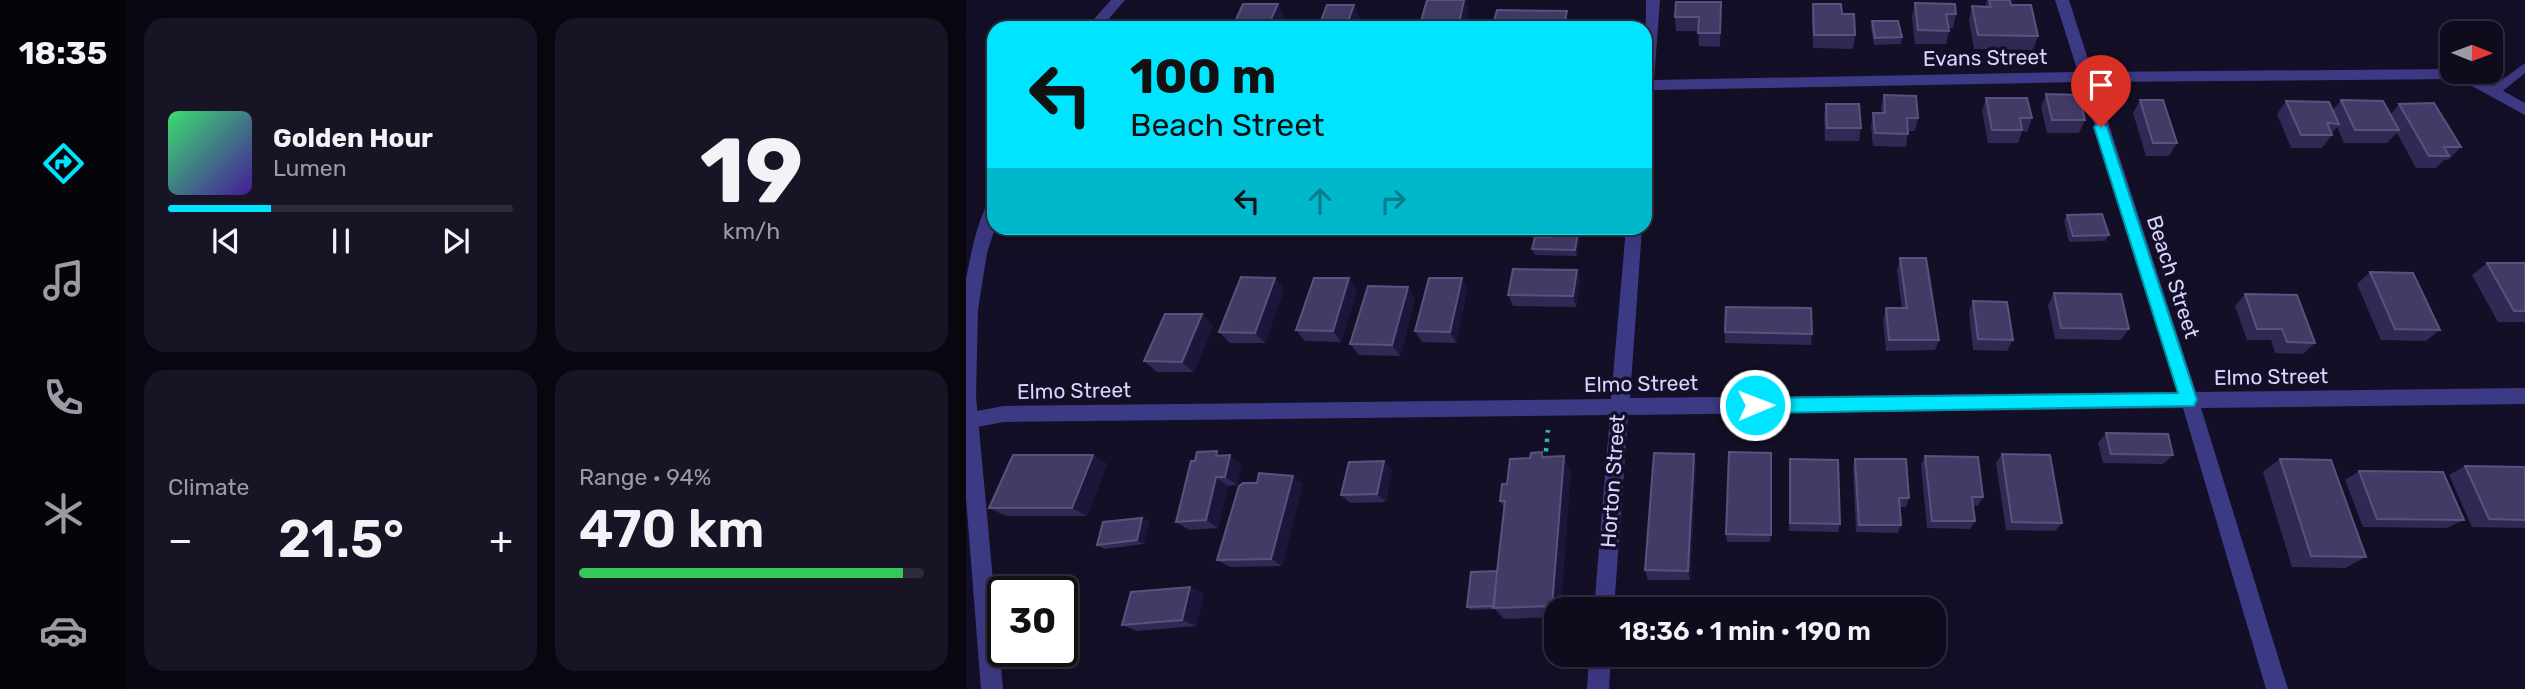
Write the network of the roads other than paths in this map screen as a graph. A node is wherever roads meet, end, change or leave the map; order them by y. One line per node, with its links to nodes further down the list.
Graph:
1 (1118, 0): 4 (street)
2 (1653, 0): 5 (street)
3 (2062, 0): 7 (street, Beach Street)
4 (1099, 21)
5 (1651, 21)
6 (2525, 67): 9 (lane)
7 (2085, 77): 8 (street, Evans Street); 9 (street, Evans Street); 14 (street, Beach Street)
8 (1652, 85)
9 (2496, 91): 10 (street, Evans Street)
10 (2525, 110)
11 (987, 227): 16 (street)
12 (1633, 235): 15 (street, Horton Street)
13 (2525, 396): 14 (street, Elmo Street)
14 (2188, 400): 15 (street, Elmo Street); 21 (street, Beach Street)
15 (1619, 407): 16 (street, Elmo Street); 17 (street, Horton Street)
16 (967, 421): 19 (street)
17 (1605, 597)
18 (1599, 667): 20 (street)
19 (992, 689)
20 (1598, 689)
21 (2277, 689)

